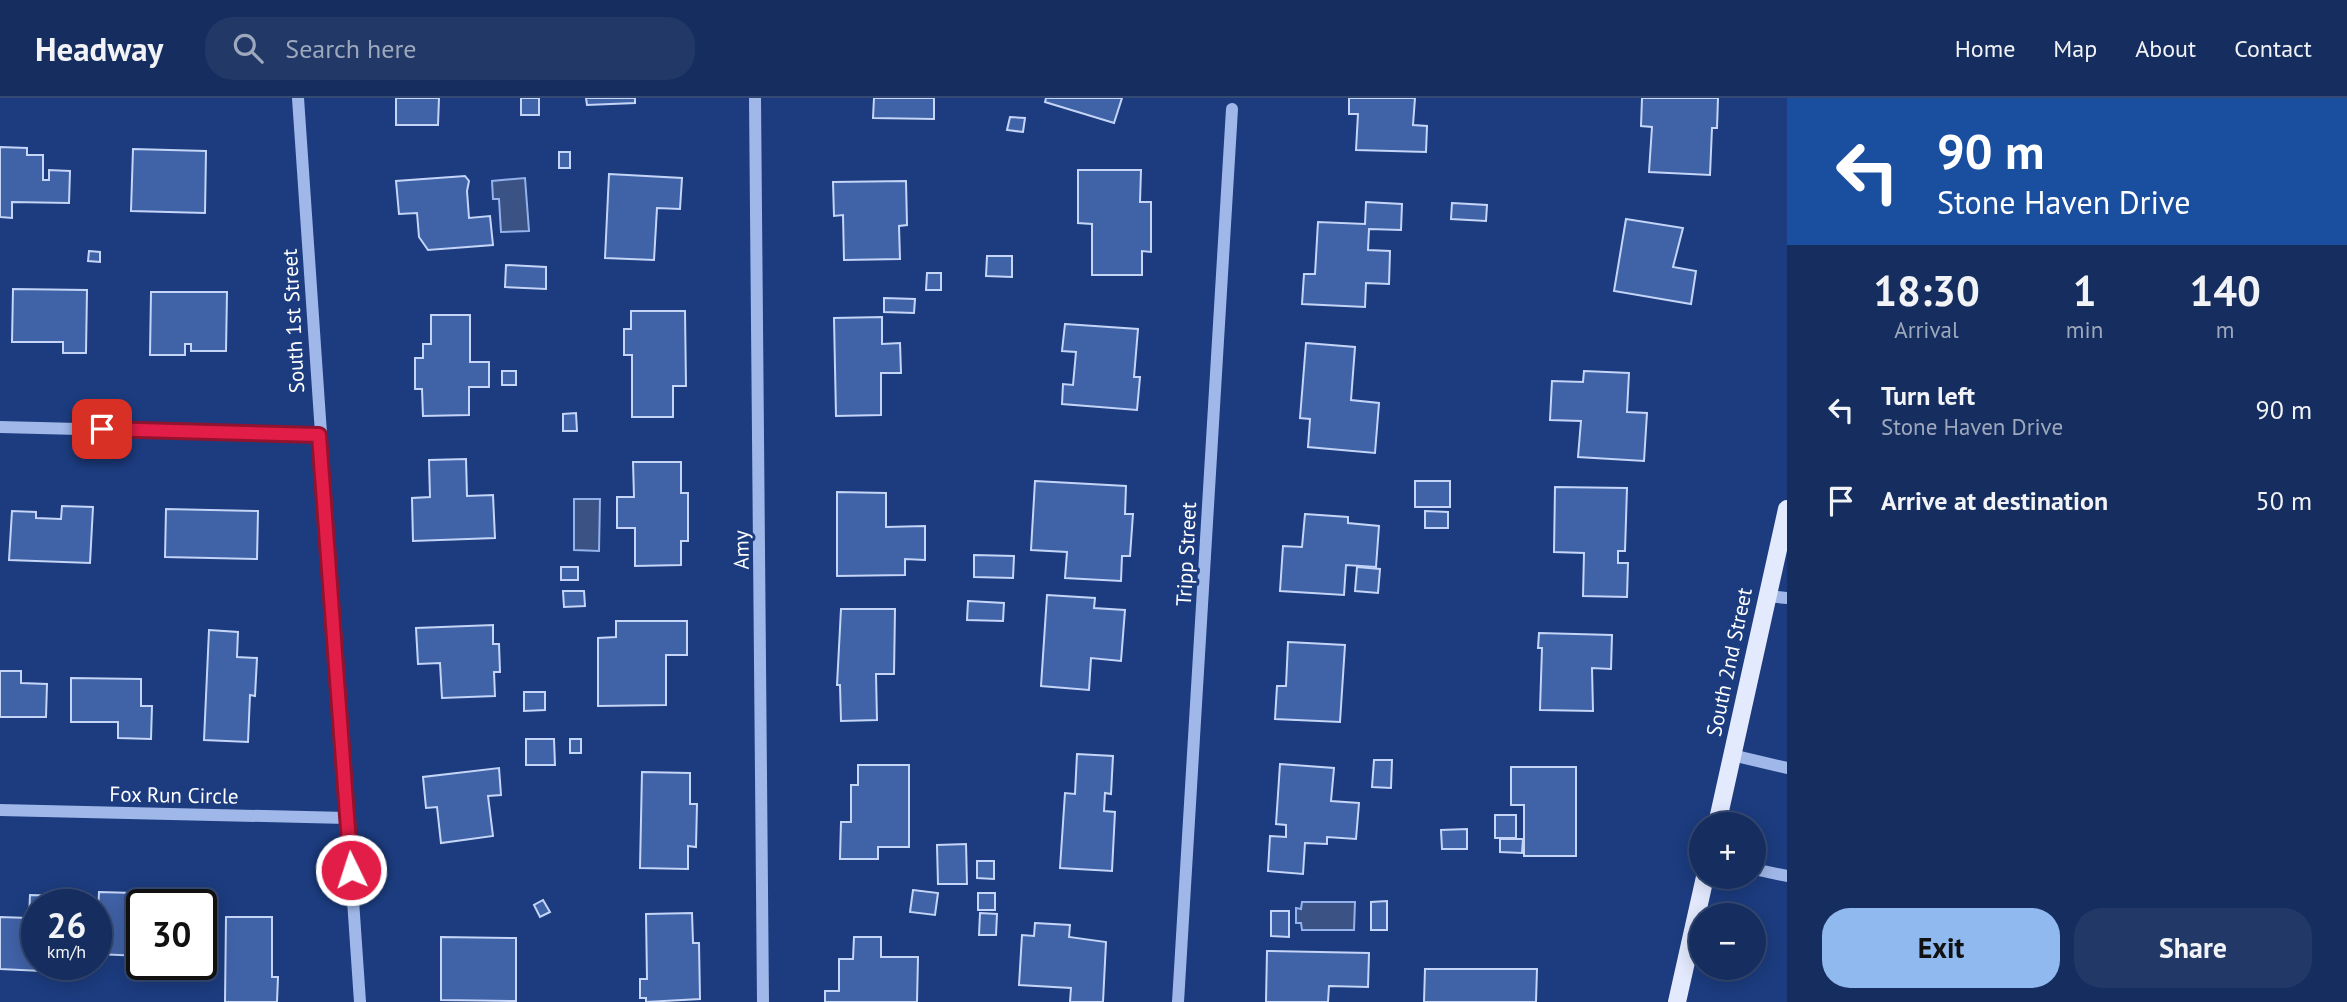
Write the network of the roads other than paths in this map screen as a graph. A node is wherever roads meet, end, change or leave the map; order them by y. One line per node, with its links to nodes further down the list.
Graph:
1 (298, 98): 5 (street, South 1st Street)
2 (755, 98): 18 (street, Amy)
3 (1232, 109): 19 (street, Tripp Street)
4 (0, 427): 5 (street)
5 (319, 435): 13 (street, South 1st Street)
6 (1787, 509): 7 (main road, South 2nd Street)
7 (1767, 596): 8 (street); 9 (main road, South 2nd Street)
8 (1787, 597)
9 (1732, 755): 10 (street); 12 (main road, South 2nd Street)
10 (1787, 768)
11 (0, 810): 13 (street, Fox Run Circle)
12 (1720, 812)
13 (347, 818): 17 (street, South 1st Street)
14 (1766, 872): 15 (street)
15 (1787, 876)
16 (1702, 889): 20 (main road)
17 (360, 1002)
18 (763, 1002)
19 (1178, 1002)
20 (1677, 1002)

